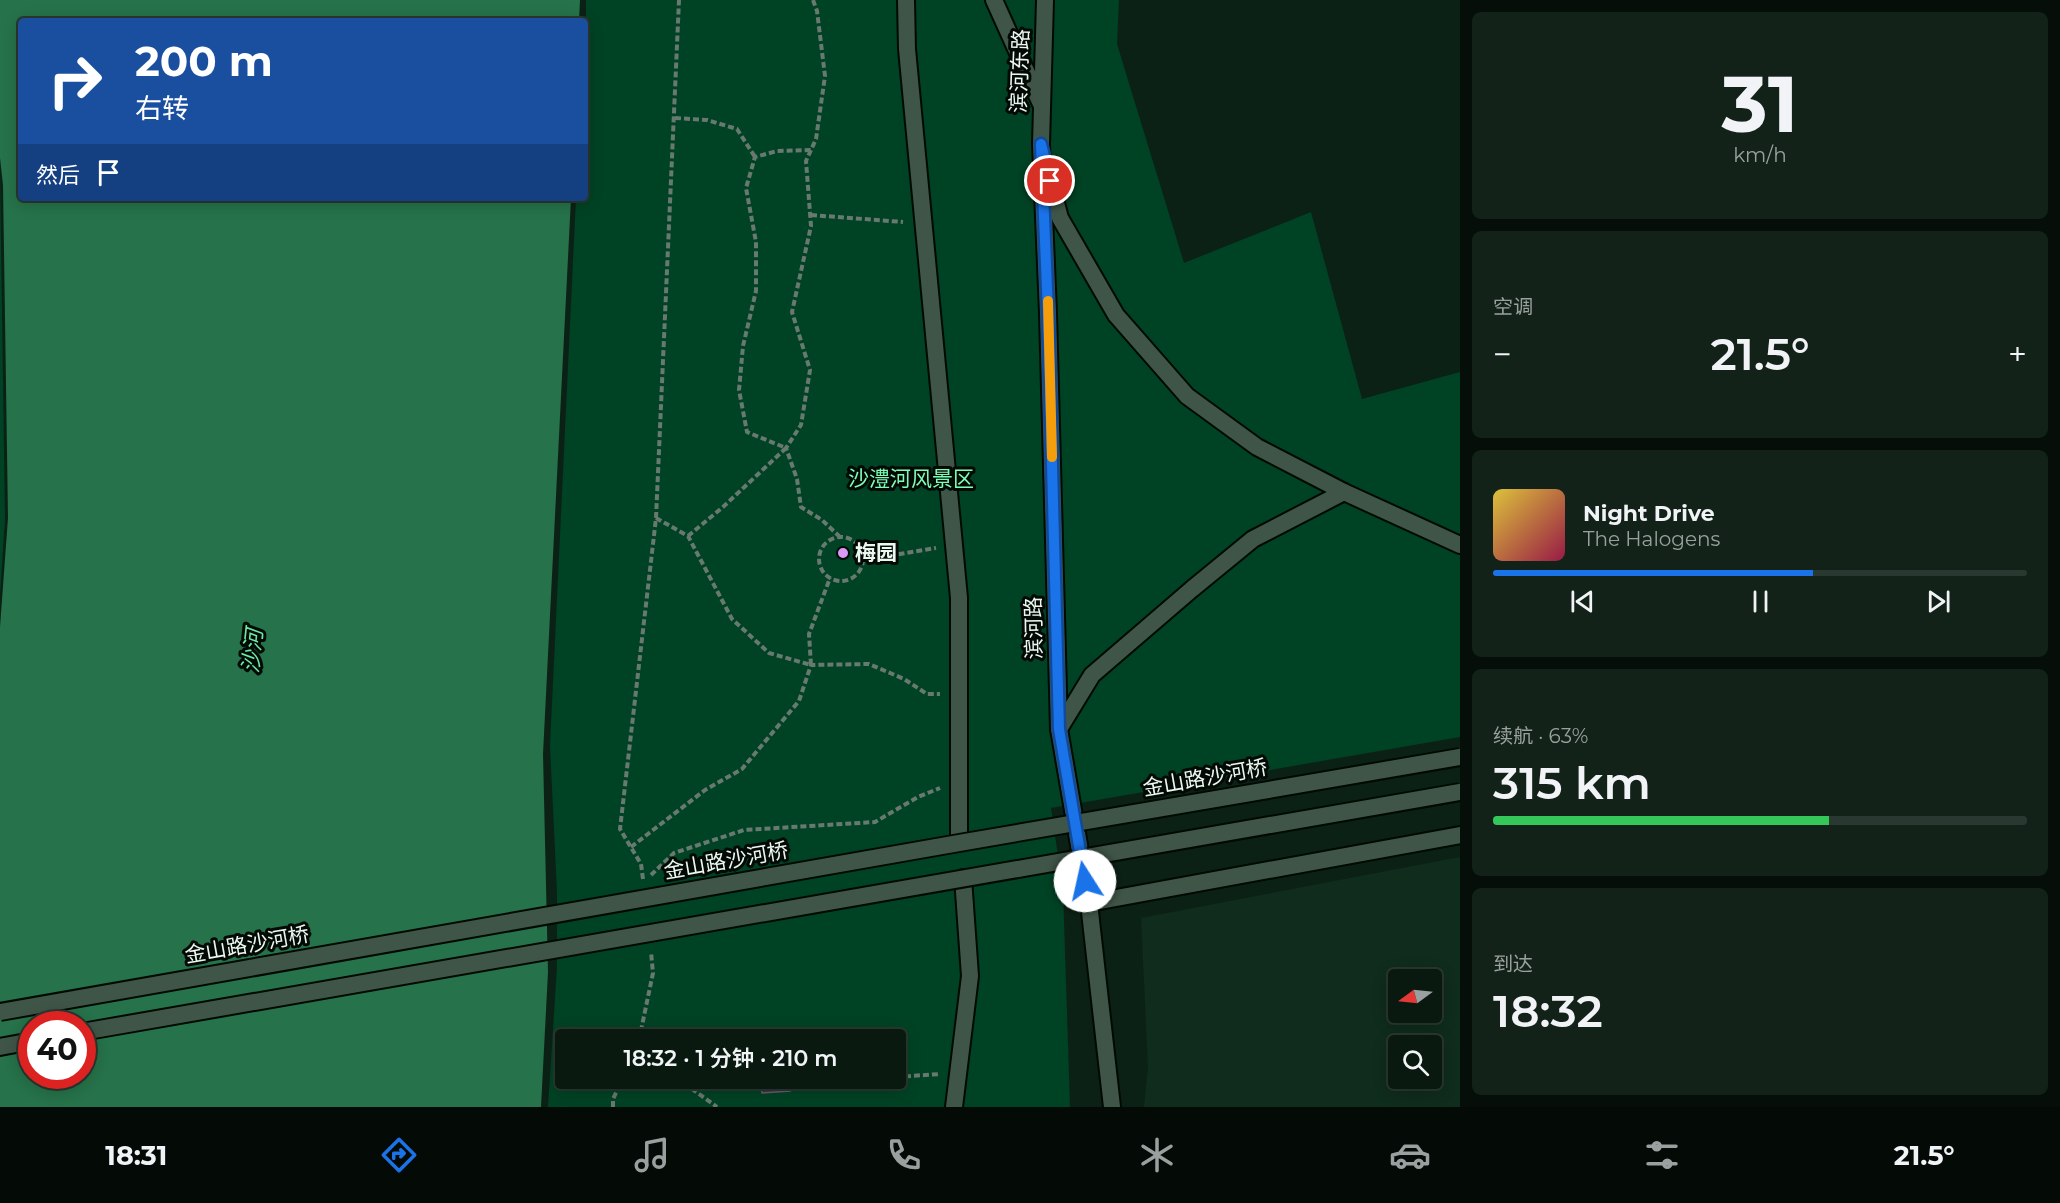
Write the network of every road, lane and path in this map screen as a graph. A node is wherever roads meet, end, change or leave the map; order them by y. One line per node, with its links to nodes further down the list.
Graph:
1 (679, 0): 7 (path)
2 (813, 0): 9 (path)
3 (906, 0): 12 (street)
4 (994, 0): 6 (street)
5 (1045, 0): 6 (street, 滨河东路)
6 (1041, 104): 8 (street, 滨河东路)
7 (675, 118): 10 (path); 15 (path)
8 (1041, 144): 14 (street); 24 (street, 滨河路)
9 (812, 150): 10 (path); 11 (path)
10 (756, 157): 13 (path)
11 (811, 215): 12 (path); 13 (path)
12 (924, 224): 18 (street)
13 (786, 448): 16 (path); 17 (path)
14 (1344, 492): 19 (street); 24 (street)
15 (656, 518): 16 (path); 30 (path)
16 (688, 536): 22 (path)
17 (840, 537): 20 (path); 21 (path)
18 (955, 545): 20 (path); 23 (street)
19 (1460, 545)
20 (863, 560): 21 (path)
21 (830, 578): 22 (path)
22 (811, 665): 23 (path); 30 (path)
23 (959, 694): 26 (street)
24 (1059, 729): 32 (street, 滨河路)
25 (1460, 758): 29 (street, 金山路沙河桥, bridge)
26 (959, 785): 29 (street); 30 (path)
27 (1460, 792): 31 (street, bridge)
28 (1460, 835): 32 (street)
29 (959, 843): 34 (street, 金山路沙河桥, bridge)
30 (631, 847)
31 (963, 878): 36 (street, bridge); 39 (street)
32 (1089, 903): 46 (street, 滨河路)
33 (651, 950): 35 (path)
34 (0, 1012)
35 (641, 1029)
36 (96, 1030)
37 (18, 1044): 38 (street)
38 (0, 1047)
39 (958, 1073): 40 (path); 45 (street)
40 (906, 1076)
41 (618, 1089): 43 (path)
42 (692, 1089): 44 (path)
43 (613, 1107)
44 (717, 1107)
45 (954, 1107)
46 (1112, 1107)

